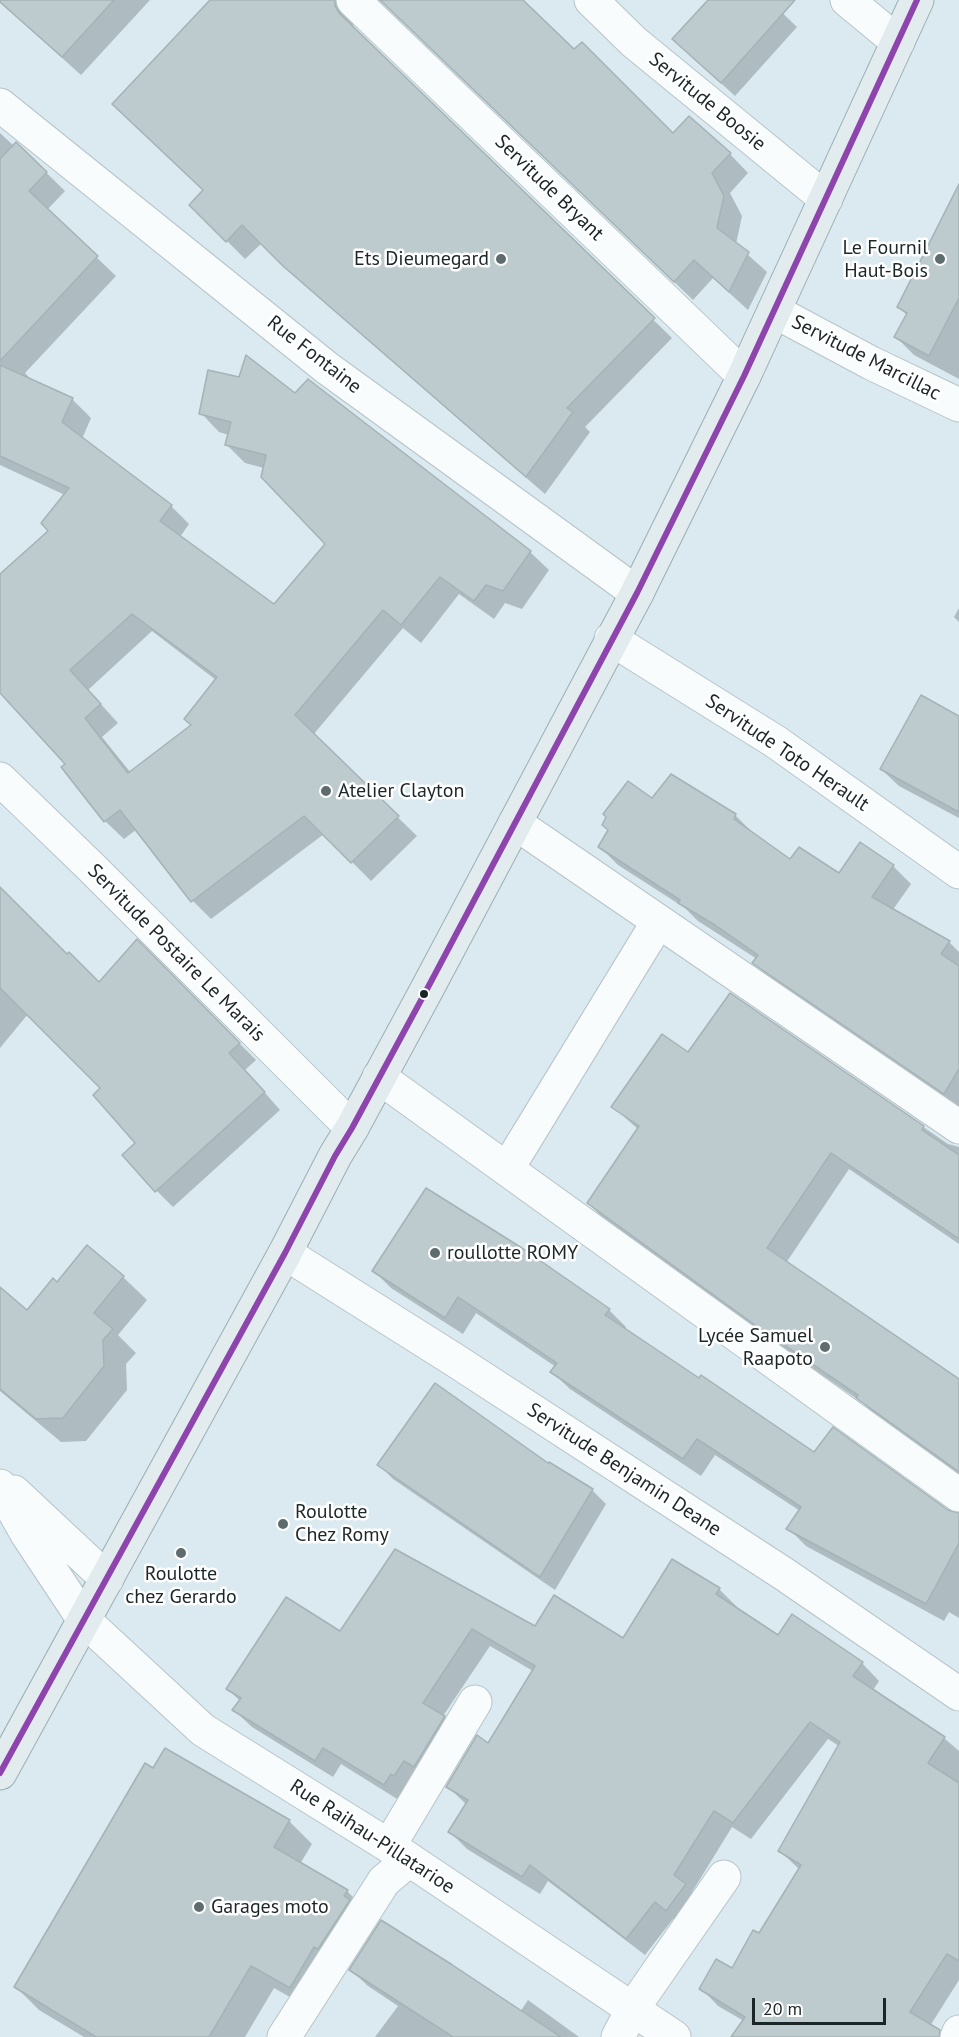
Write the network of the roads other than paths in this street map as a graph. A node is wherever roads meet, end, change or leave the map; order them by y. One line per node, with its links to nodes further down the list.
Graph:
1 (353, 0): 9 (street, Servitude Bryant)
2 (591, 0): 7 (street, Servitude Boosie)
3 (847, 0): 5 (street)
4 (916, 0): 5 (main road)
5 (898, 42): 7 (main road)
6 (0, 105): 11 (street, Rue Fontaine)
7 (826, 199): 8 (main road)
8 (774, 311): 9 (main road); 10 (street, Servitude Marcillac)
9 (744, 376): 11 (main road)
10 (959, 405)
11 (637, 593): 12 (main road)
12 (612, 639): 14 (main road); 15 (street, Servitude Toto Herault)
13 (0, 779): 19 (street, Servitude Postaire Le Marais)
14 (515, 823): 16 (street); 17 (main road)
15 (959, 872)
16 (658, 922): 18 (street); 20 (street)
17 (379, 1077): 19 (main road); 20 (street)
18 (959, 1127)
19 (352, 1128): 21 (main road)
20 (507, 1169): 24 (street)
21 (285, 1253): 25 (main road); 27 (street, Servitude Benjamin Deane)
22 (0, 1479): 25 (street)
23 (0, 1486): 26 (street, Rue Raihau-Pillatarioe)
24 (959, 1496)
25 (107, 1579): 26 (main road)
26 (84, 1620): 29 (main road); 30 (street, Rue Raihau-Pillatarioe)
27 (959, 1694)
28 (475, 1702): 30 (street)
29 (0, 1773)
30 (399, 1853): 32 (street, Rue Raihau-Pillatarioe); 34 (street)
31 (724, 1877): 32 (street)
32 (633, 2008): 35 (street); 36 (street, Rue Raihau-Pillatarioe)
33 (959, 2032): 37 (street)
34 (284, 2037)
35 (618, 2037)
36 (675, 2037)
37 (957, 2037)

